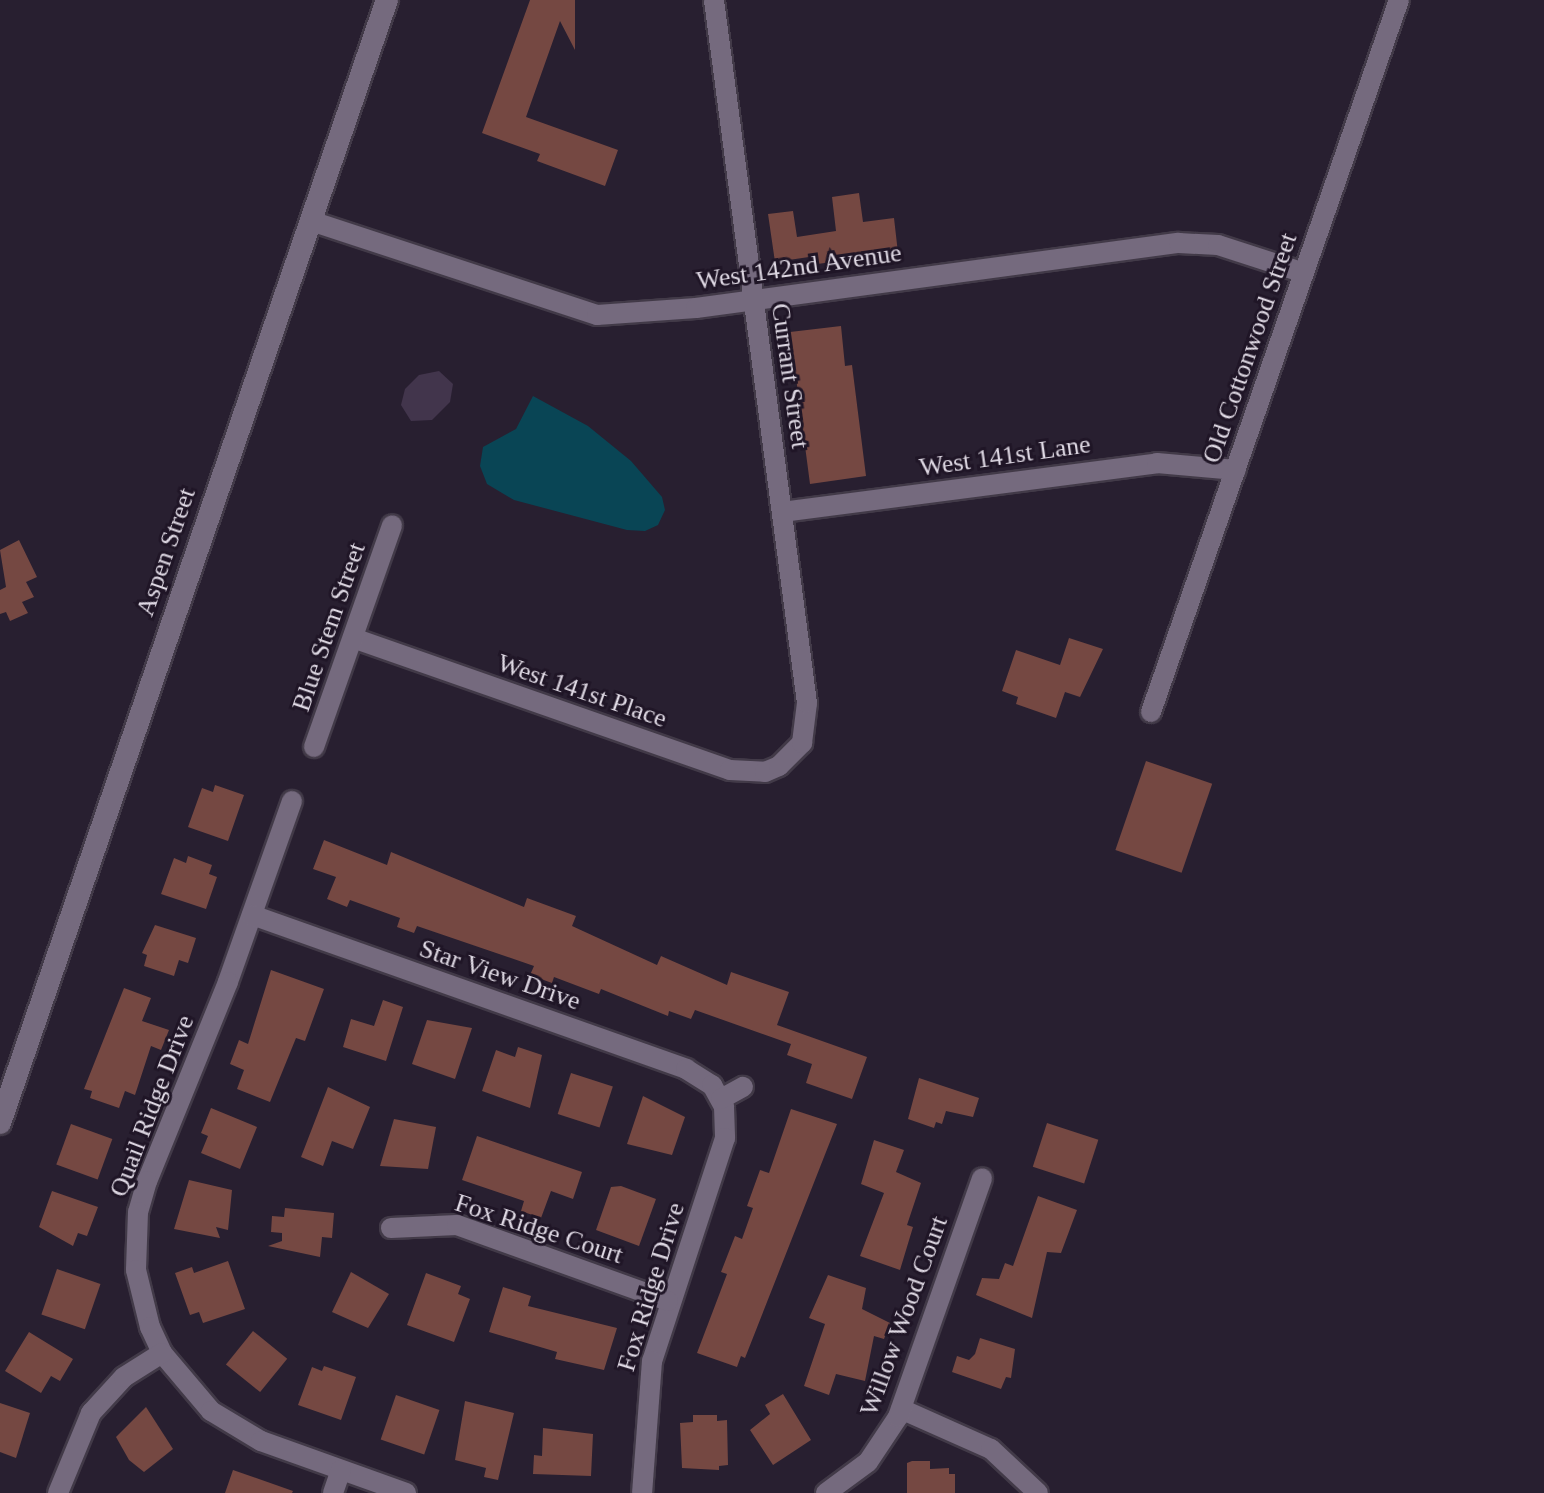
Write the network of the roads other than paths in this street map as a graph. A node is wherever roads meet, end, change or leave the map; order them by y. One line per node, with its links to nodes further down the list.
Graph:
1 (387, 0): 4 (street, Aspen Street)
2 (714, 0): 6 (street, Currant Street)
3 (1399, 0): 5 (street, Old Cottonwood Street)
4 (311, 221): 6 (street, West 142nd Avenue); 18 (street, Aspen Street)
5 (1304, 273): 6 (street, West 142nd Avenue); 7 (street, Old Cottonwood Street)
6 (754, 300): 8 (street, Currant Street)
7 (1236, 470): 8 (street, West 141st Lane); 11 (street, Old Cottonwood Street)
8 (782, 512): 13 (street, Currant Street)
9 (392, 525): 10 (street, Blue Stem Street)
10 (353, 638): 12 (street, Blue Stem Street); 13 (street, West 141st Place)
11 (1151, 712)
12 (314, 747)
13 (793, 755)
14 (292, 801): 15 (street, Quail Ridge Drive)
15 (252, 915): 17 (street, Star View Drive); 22 (street, Quail Ridge Drive)
16 (743, 1087): 17 (street)
17 (721, 1099): 21 (street, Fox Ridge Drive)
18 (0, 1123)
19 (982, 1178): 23 (street, Willow Wood Court)
20 (391, 1228): 21 (street, Fox Ridge Court)
21 (668, 1301): 28 (street, Fox Ridge Drive)
22 (162, 1353): 24 (street, Quail Ridge Drive); 25 (street)
23 (901, 1409): 29 (street, Willow Wood Court); 30 (street)
24 (341, 1470): 26 (street); 27 (street, Quail Ridge Drive)
25 (58, 1493)
26 (333, 1493)
27 (406, 1493)
28 (642, 1493)
29 (826, 1493)
30 (1038, 1493)

